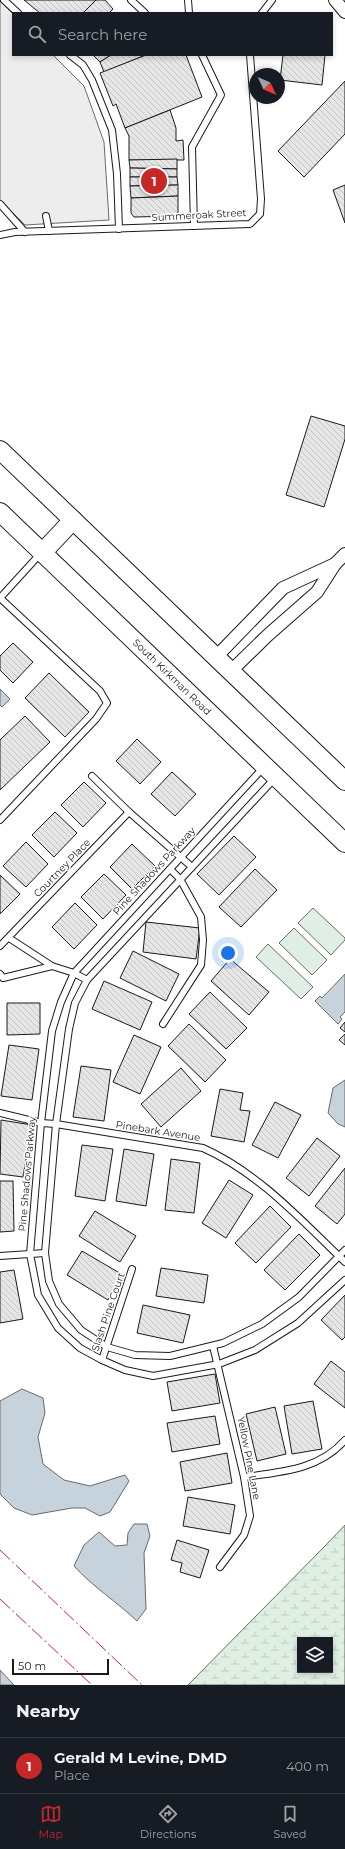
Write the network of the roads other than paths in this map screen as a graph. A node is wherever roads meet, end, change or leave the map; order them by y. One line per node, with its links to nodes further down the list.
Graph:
1 (4, 0): 6 (lane)
2 (130, 0): 7 (lane)
3 (188, 0): 8 (lane)
4 (272, 0): 9 (lane)
5 (335, 0): 10 (street)
6 (17, 12)
7 (144, 12)
8 (189, 12)
9 (263, 12)
10 (345, 12)
11 (71, 56): 17 (lane)
12 (202, 56): 16 (lane)
13 (250, 56): 16 (lane, Summeroak Street)
14 (0, 204): 19 (lane)
15 (46, 216): 18 (lane)
16 (194, 226): 17 (lane, Summeroak Street)
17 (119, 229): 18 (lane, Summeroak Street)
18 (49, 231): 19 (lane, Summeroak Street)
19 (26, 232): 20 (lane, Summeroak Street)
20 (0, 235)
21 (0, 450): 23 (main road)
22 (0, 512): 24 (main road, South Kirkman Road)
23 (73, 520): 24 (main road); 28 (main road)
24 (42, 552): 27 (lane); 30 (main road, South Kirkman Road)
25 (345, 554): 26 (street)
26 (335, 564): 28 (street); 29 (street)
27 (0, 598): 34 (lane)
28 (216, 657): 29 (main road)
29 (231, 671): 32 (main road)
30 (271, 771): 35 (main road, South Kirkman Road); 36 (lane, Pine Shadows Parkway); 37 (lane)
31 (92, 776): 33 (lane)
32 (345, 781)
33 (129, 812): 36 (lane); 40 (lane, Courtney Place)
34 (0, 820)
35 (345, 843)
36 (181, 857): 37 (lane); 38 (lane, Pine Shadows Parkway)
37 (192, 867): 39 (lane)
38 (170, 869): 39 (lane); 44 (lane, Pine Shadows Parkway)
39 (180, 880): 45 (lane); 46 (lane)
40 (9, 938): 41 (lane, Courtney Place); 42 (lane)
41 (0, 946)
42 (52, 966): 43 (lane); 44 (lane)
43 (0, 974)
44 (74, 974): 45 (lane); 48 (lane, Pine Shadows Parkway)
45 (87, 980): 49 (lane)
46 (163, 1024)
47 (0, 1114): 48 (lane, Pinebark Avenue)
48 (41, 1124): 49 (lane, Pinebark Avenue); 52 (lane, Pine Shadows Parkway)
49 (56, 1124): 51 (lane); 54 (lane, Pinebark Avenue)
50 (345, 1250): 54 (lane)
51 (45, 1253): 52 (lane); 59 (lane)
52 (30, 1254): 53 (lane); 60 (lane, Pine Shadows Parkway)
53 (0, 1256)
54 (339, 1256): 55 (lane, Pinebark Avenue); 58 (lane)
55 (345, 1262)
56 (132, 1269): 59 (lane, Slash Pine Court)
57 (345, 1280): 61 (lane, Pine Shadows Parkway)
58 (213, 1346): 59 (lane); 61 (lane, Yellow Pine Lane)
59 (107, 1347): 60 (lane, Slash Pine Court)
60 (102, 1360): 61 (lane, Pine Shadows Parkway)
61 (219, 1364): 63 (lane, Yellow Pine Lane)
62 (345, 1440): 63 (lane)
63 (244, 1477): 64 (lane, Yellow Pine Lane)
64 (220, 1567)

